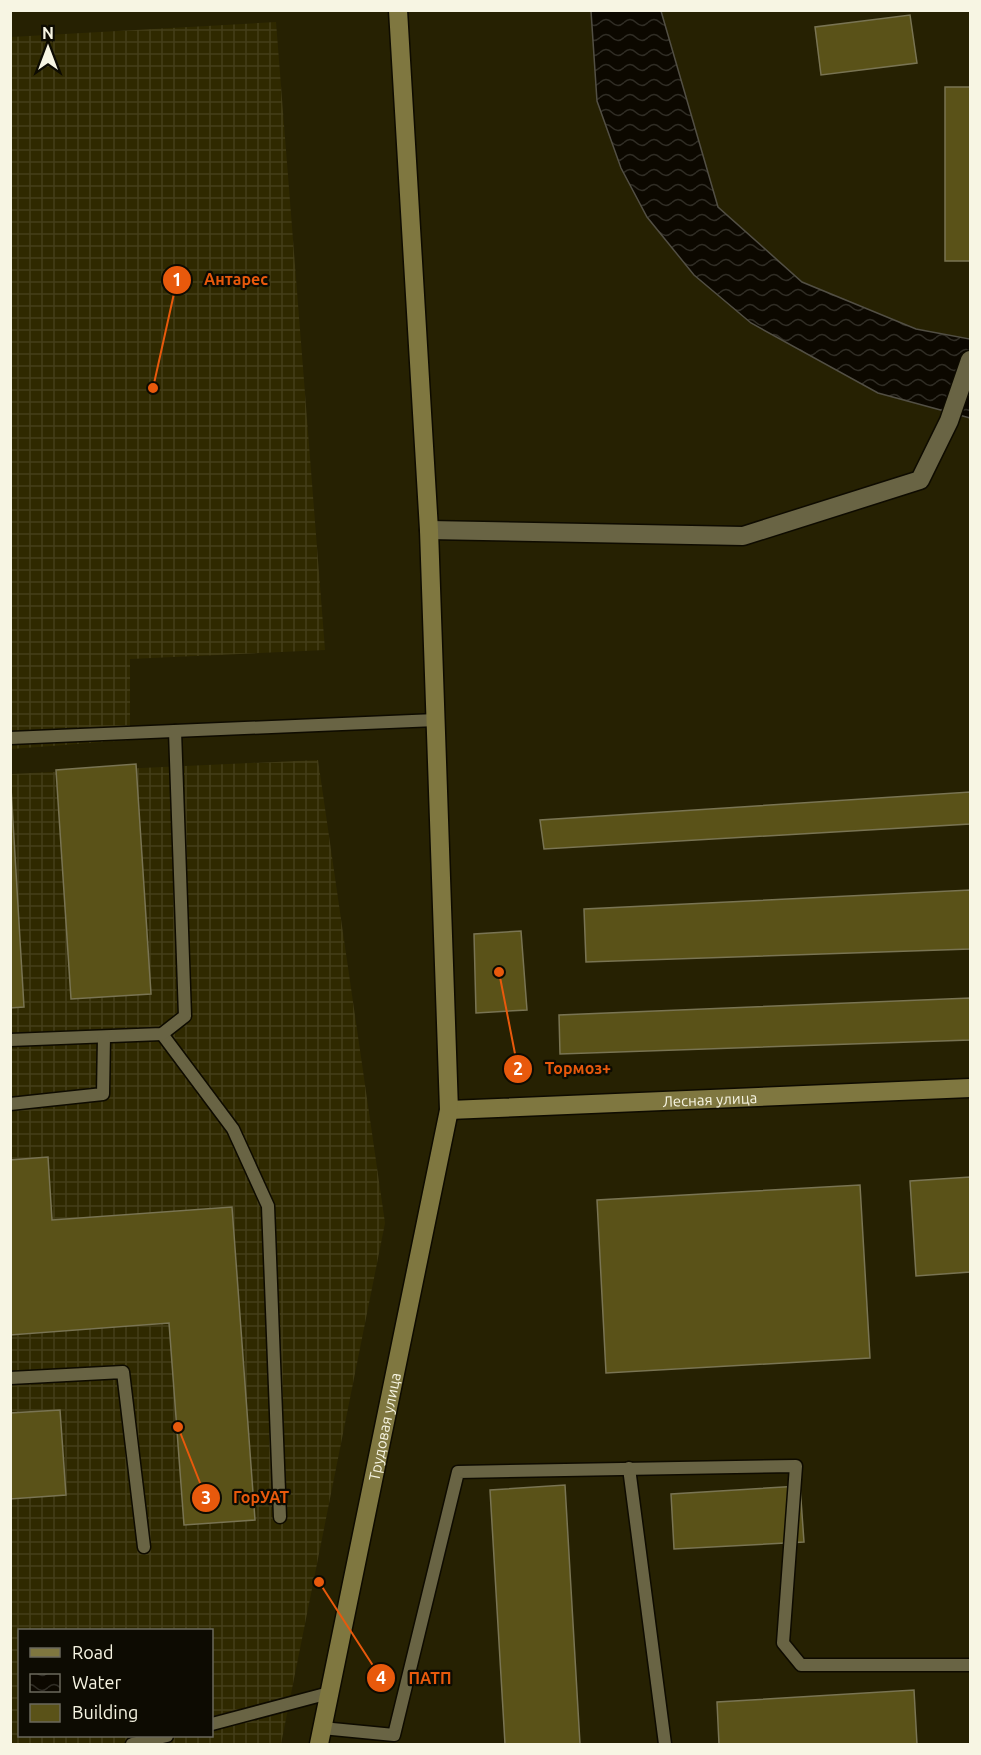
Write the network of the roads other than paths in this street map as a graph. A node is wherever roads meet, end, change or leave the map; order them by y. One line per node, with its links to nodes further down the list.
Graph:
1 (398, 10): 3 (street, Трудовая улица)
2 (970, 360): 3 (street)
3 (429, 530): 4 (street, Трудовая улица)
4 (436, 720): 5 (lane); 12 (street, Трудовая улица)
5 (175, 731): 6 (lane); 7 (lane)
6 (10, 738)
7 (162, 1034): 8 (lane); 15 (lane)
8 (104, 1037): 9 (lane); 11 (lane)
9 (10, 1040)
10 (970, 1088): 12 (street, Лесная улица)
11 (10, 1104)
12 (449, 1110): 18 (street, Трудовая улица)
13 (10, 1378): 16 (lane)
14 (629, 1468): 17 (lane); 20 (lane); 23 (lane)
15 (280, 1517)
16 (144, 1547)
17 (970, 1665)
18 (329, 1693): 19 (lane); 20 (street, Трудовая улица)
19 (213, 1724)
20 (320, 1736)
21 (163, 1737): 22 (lane)
22 (132, 1744)
23 (665, 1744)

